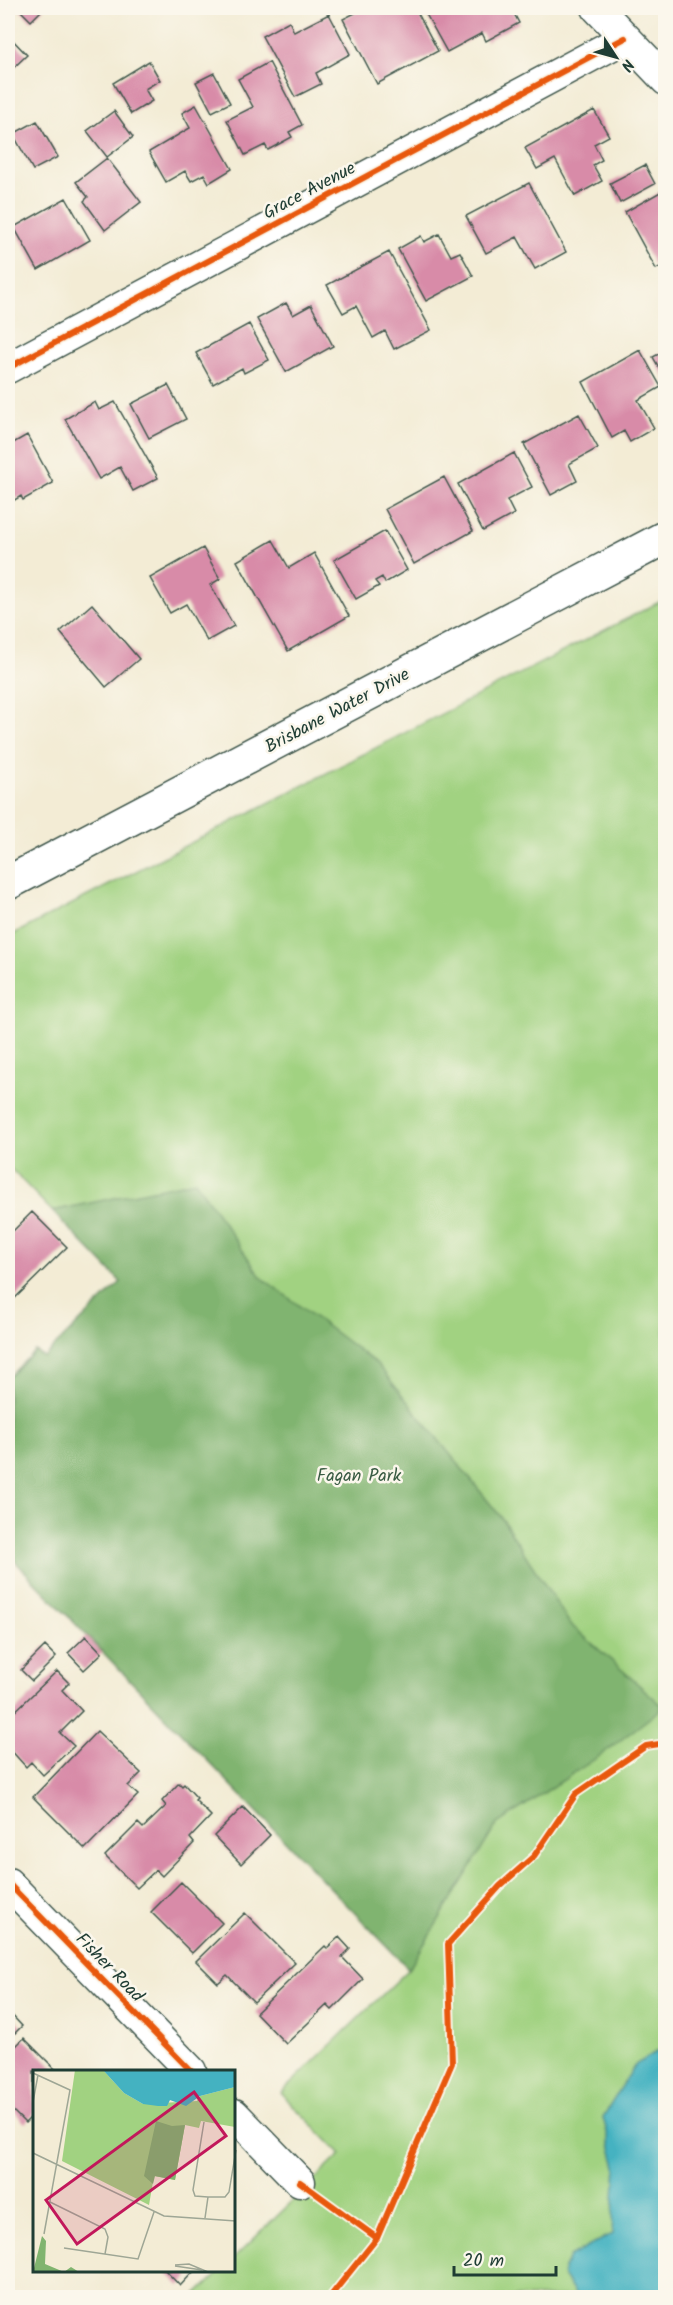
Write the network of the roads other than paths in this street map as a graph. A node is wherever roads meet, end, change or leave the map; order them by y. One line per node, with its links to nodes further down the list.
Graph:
1 (597, 8): 2 (street)
2 (625, 38): 3 (street); 4 (street, Grace Avenue)
3 (666, 80)
4 (8, 368)
5 (666, 537): 6 (main road, Brisbane Water Drive)
6 (8, 883)
7 (8, 1883): 8 (street, Fisher Road)
8 (190, 2070)
9 (236, 2116): 10 (street)
10 (300, 2182)

